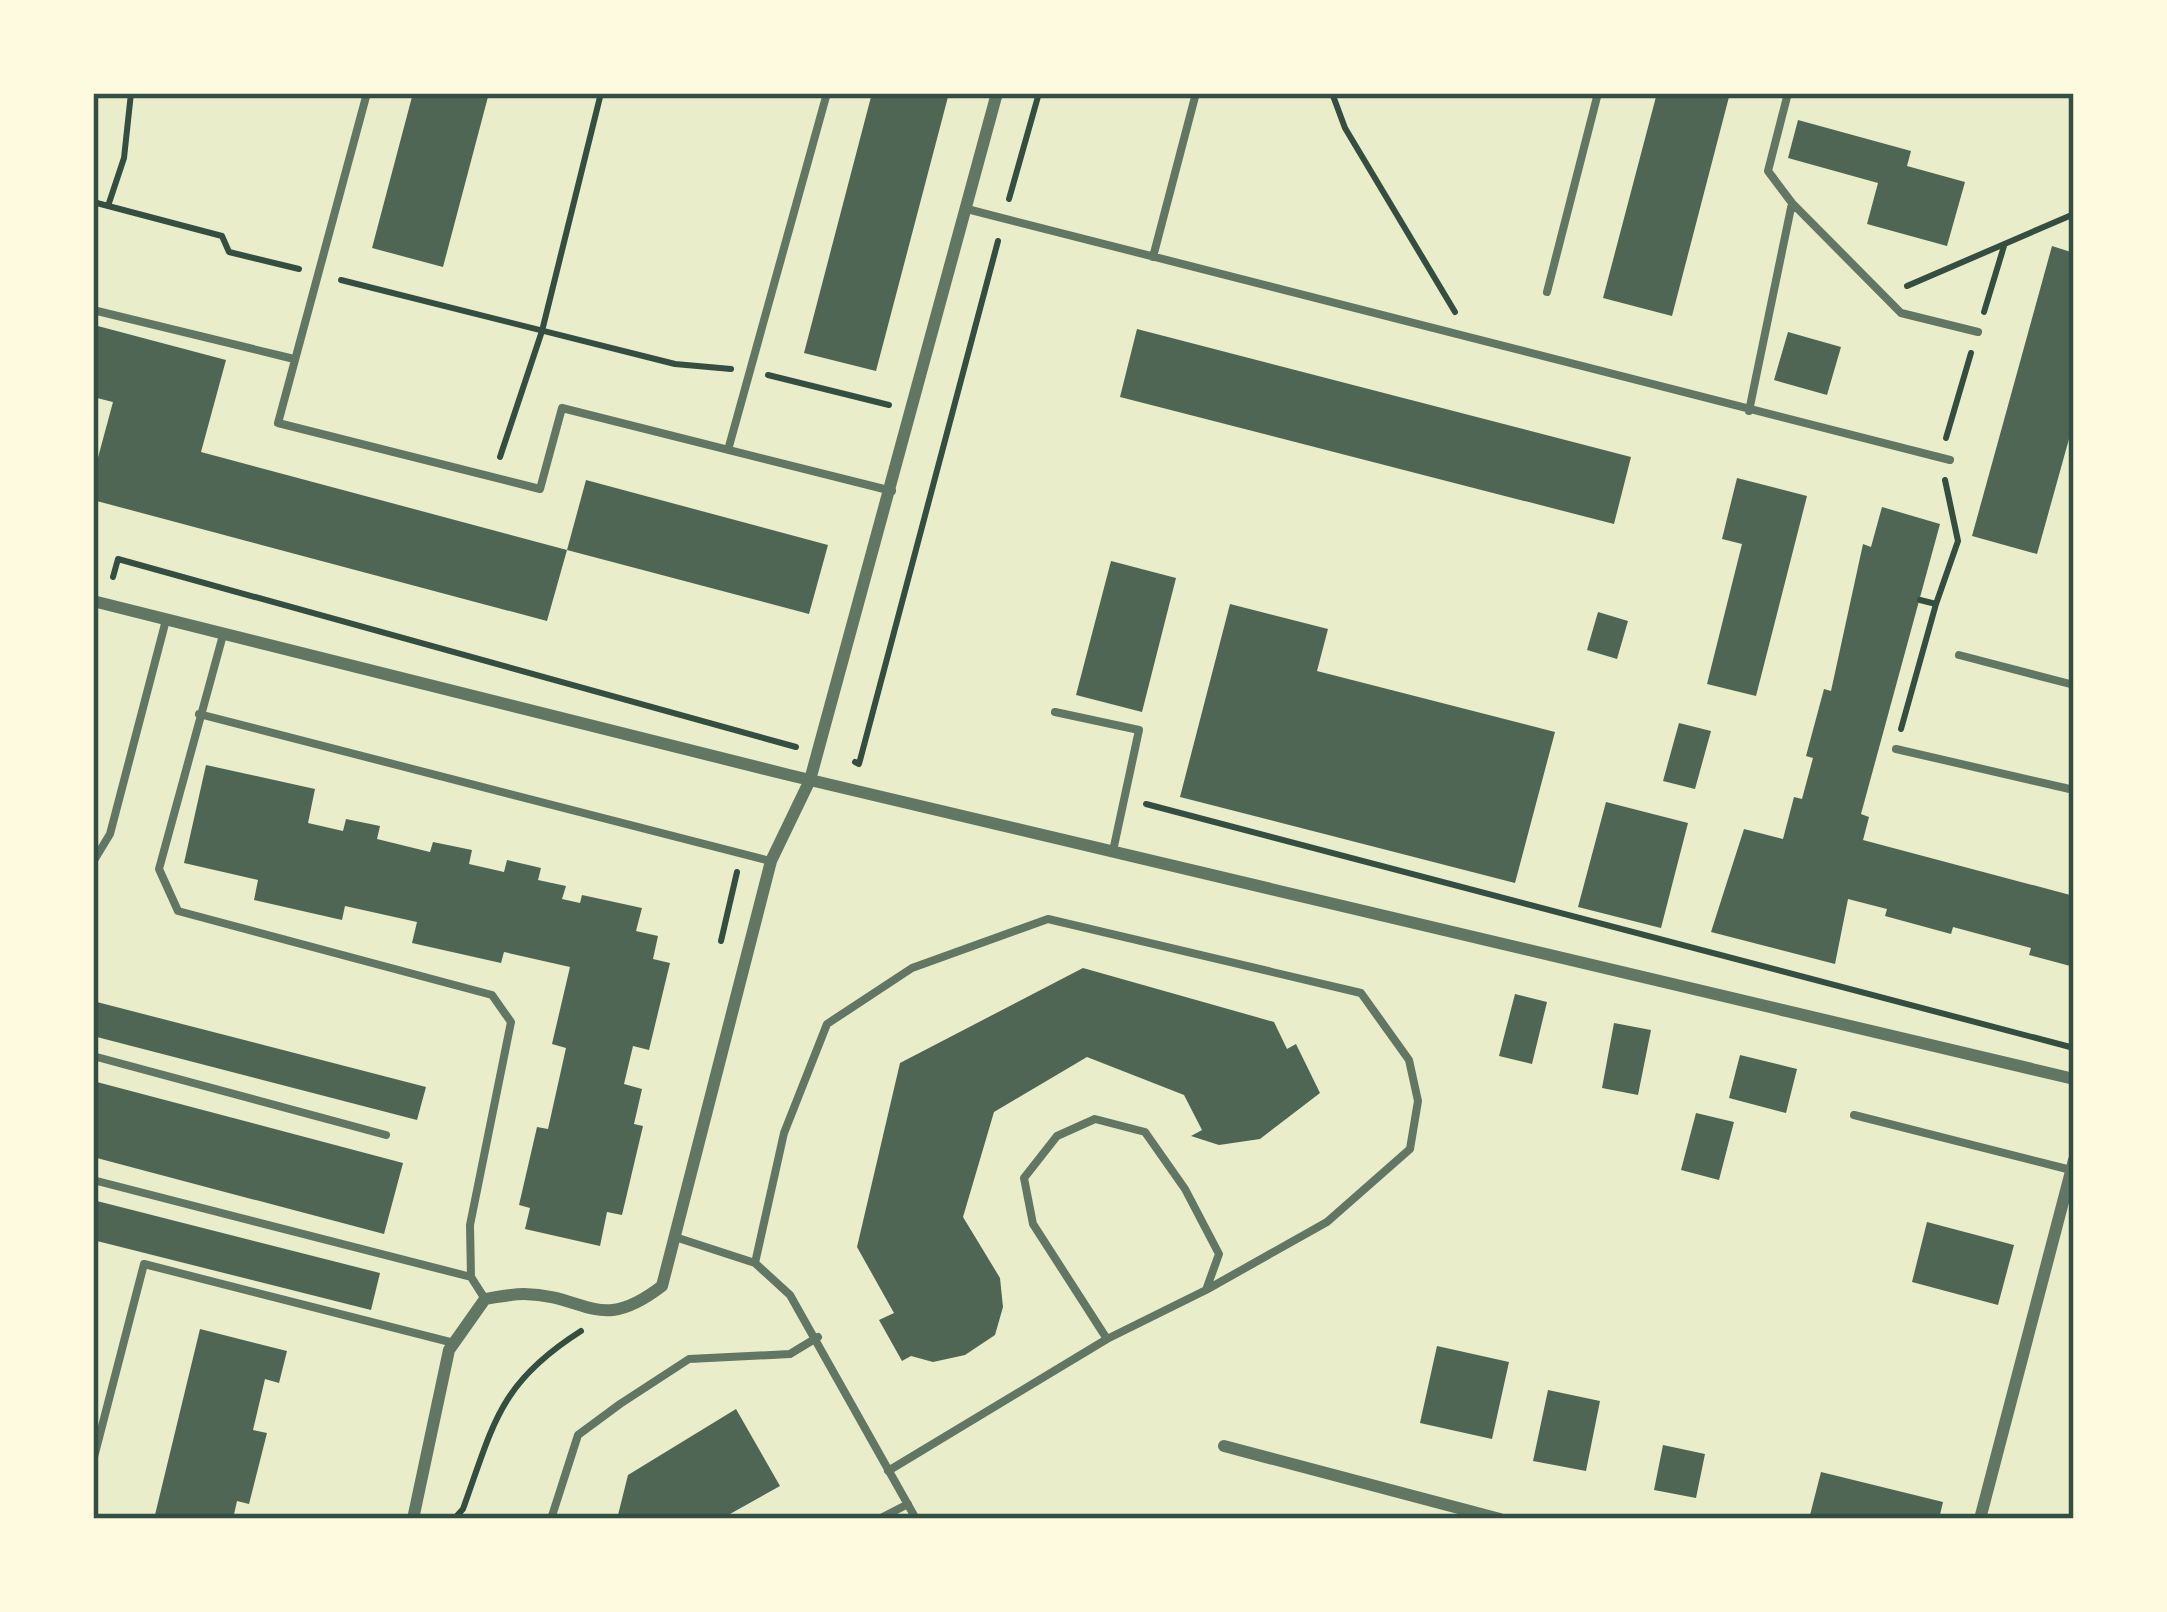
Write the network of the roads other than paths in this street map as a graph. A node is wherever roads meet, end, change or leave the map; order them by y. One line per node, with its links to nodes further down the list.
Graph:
1 (367, 93): 13 (lane)
2 (827, 93): 15 (lane)
3 (997, 93): 8 (street)
4 (1196, 93): 9 (lane)
5 (1598, 93): 10 (lane)
6 (1788, 93): 7 (lane)
7 (1792, 203): 12 (lane); 14 (lane)
8 (967, 208): 9 (lane); 17 (street)
9 (1153, 257): 14 (lane)
10 (1547, 292)
11 (93, 310): 13 (lane)
12 (1978, 332)
13 (294, 359): 15 (lane)
14 (1748, 411): 16 (lane)
15 (728, 450): 17 (lane)
16 (1945, 459)
17 (892, 491): 26 (street)
18 (93, 601): 19 (street)
19 (166, 619): 20 (street); 30 (lane)
20 (224, 634): 24 (lane); 26 (street)
21 (1959, 655): 22 (lane)
22 (2074, 685)
23 (1054, 712): 28 (lane)
24 (199, 714): 29 (lane); 39 (lane)
25 (1896, 749): 27 (lane)
26 (810, 780): 28 (street); 29 (street)
27 (2074, 790)
28 (1113, 851): 32 (street)
29 (771, 861): 37 (street)
30 (93, 862)
31 (93, 1056): 34 (lane)
32 (2074, 1079)
33 (1854, 1115): 35 (lane)
34 (386, 1135)
35 (2072, 1165): 54 (street)
36 (93, 1180): 39 (lane)
37 (675, 1237): 38 (lane); 41 (street)
38 (755, 1263): 40 (lane); 42 (lane)
39 (471, 1277): 41 (lane)
40 (1205, 1290): 43 (lane); 43 (lane)
41 (485, 1299): 44 (street)
42 (818, 1337): 47 (lane); 50 (lane)
43 (1108, 1339): 47 (lane)
44 (454, 1343): 46 (lane); 49 (street)
45 (1223, 1446): 53 (street)
46 (93, 1461)
47 (888, 1471): 48 (lane)
48 (908, 1504): 51 (lane); 52 (lane)
49 (413, 1519)
50 (551, 1519)
51 (879, 1519)
52 (916, 1519)
53 (1500, 1519)
54 (1980, 1519)

